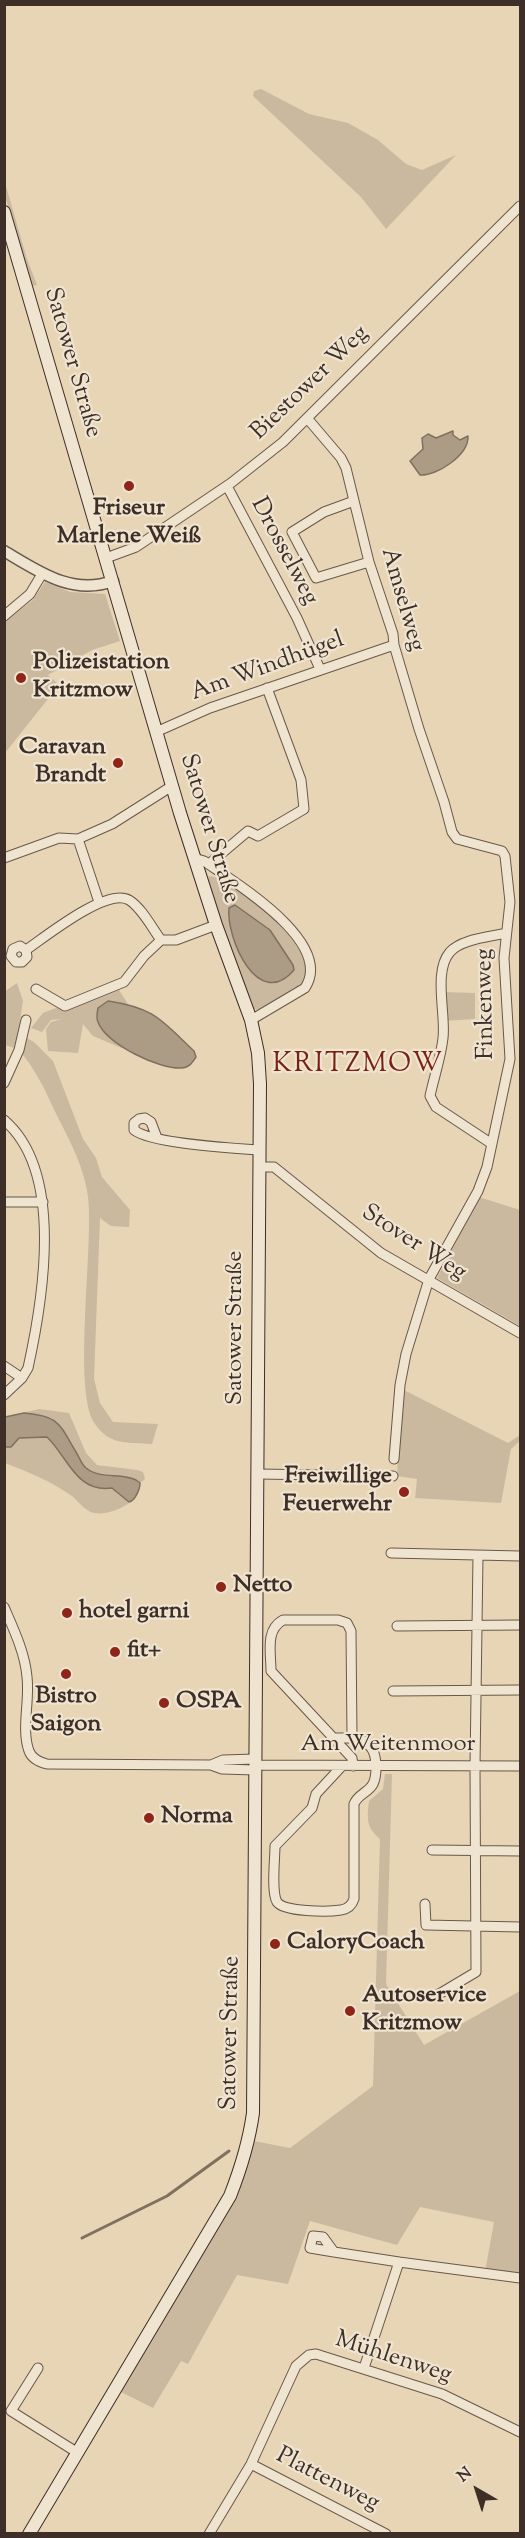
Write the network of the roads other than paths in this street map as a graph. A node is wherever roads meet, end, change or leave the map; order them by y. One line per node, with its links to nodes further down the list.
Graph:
1 (520, 206): 3 (street, Biestower Weg)
2 (4, 212): 7 (main road, Satower Straße)
3 (307, 418): 4 (street, Biestower Weg); 5 (street, Amselweg)
4 (227, 486): 7 (street, Biestower Weg); 13 (street, Drosselweg)
5 (354, 501): 8 (street, Amselweg); 8 (street)
6 (4, 551): 9 (street)
7 (106, 558): 10 (main road, Satower Straße)
8 (369, 562): 12 (street, Amselweg)
9 (42, 574): 10 (street); 11 (street)
10 (113, 581): 15 (main road, Satower Straße)
11 (4, 616)
12 (394, 645): 13 (street, Am Windhügel); 17 (street, Amselweg)
13 (320, 669): 14 (street, Am Windhügel)
14 (267, 688): 15 (street, Am Windhügel); 21 (street)
15 (156, 732): 16 (main road, Satower Straße)
16 (172, 786): 18 (street); 20 (main road, Satower Straße)
17 (444, 802): 24 (street, Finkenweg)
18 (78, 838): 19 (street); 22 (street)
19 (4, 858)
20 (194, 858): 21 (street); 23 (main road, Satower Straße)
21 (209, 864): 29 (street)
22 (99, 902): 25 (street); 26 (street)
23 (216, 925): 25 (street); 29 (main road, Satower Straße)
24 (506, 933): 33 (street, Finkenweg); 33 (street, Finkenweg)
25 (161, 940): 27 (street)
26 (26, 950)
27 (36, 989)
28 (26, 1020): 30 (street)
29 (251, 1020): 34 (main road, Satower Straße)
30 (4, 1083)
31 (4, 1120): 37 (street)
32 (158, 1138): 34 (street)
33 (492, 1144): 38 (street, Finkenweg)
34 (259, 1150): 35 (main road, Satower Straße)
35 (259, 1167): 38 (street, Stover Weg); 44 (main road, Satower Straße)
36 (4, 1202): 37 (street)
37 (43, 1202): 41 (street)
38 (429, 1279): 39 (street, Stover Weg); 43 (street, Finkenweg)
39 (520, 1333)
40 (4, 1366): 41 (street)
41 (22, 1378): 42 (street)
42 (4, 1395)
43 (394, 1459)
44 (256, 1474): 45 (street); 58 (main road, Satower Straße)
45 (393, 1476)
46 (392, 1552): 47 (street)
47 (478, 1556): 48 (street); 52 (street)
48 (520, 1556)
49 (4, 1607): 58 (street, Am Weitenmoor)
50 (520, 1625): 52 (street)
51 (397, 1626): 52 (street)
52 (478, 1626): 53 (street)
53 (477, 1690): 54 (street); 55 (street); 62 (street)
54 (520, 1690)
55 (393, 1691)
56 (352, 1737): 57 (street); 57 (street); 61 (street)
57 (334, 1738): 60 (street)
58 (255, 1765): 59 (street, Am Weitenmoor); 77 (main road, Satower Straße)
59 (342, 1766): 60 (street, Am Weitenmoor); 61 (street)
60 (352, 1766): 61 (street, Am Weitenmoor)
61 (375, 1766): 62 (street, Am Weitenmoor)
62 (475, 1766): 63 (street, Am Weitenmoor); 65 (street)
63 (520, 1766)
64 (432, 1850): 65 (street)
65 (475, 1850): 66 (street); 68 (street)
66 (520, 1851)
67 (425, 1904): 68 (street)
68 (474, 1927): 69 (street); 70 (street)
69 (520, 1927)
70 (434, 1997)
71 (334, 2252): 72 (street)
72 (399, 2262): 73 (street); 75 (street)
73 (520, 2278)
74 (38, 2368): 77 (street)
75 (364, 2368): 76 (street, Mühlenweg); 78 (street, Mühlenweg)
76 (520, 2432)
77 (78, 2453): 79 (main road, Satower Straße)
78 (251, 2464): 80 (street, Mühlenweg); 81 (street, Plattenweg)
79 (29, 2534)
80 (209, 2534)
81 (386, 2534)

